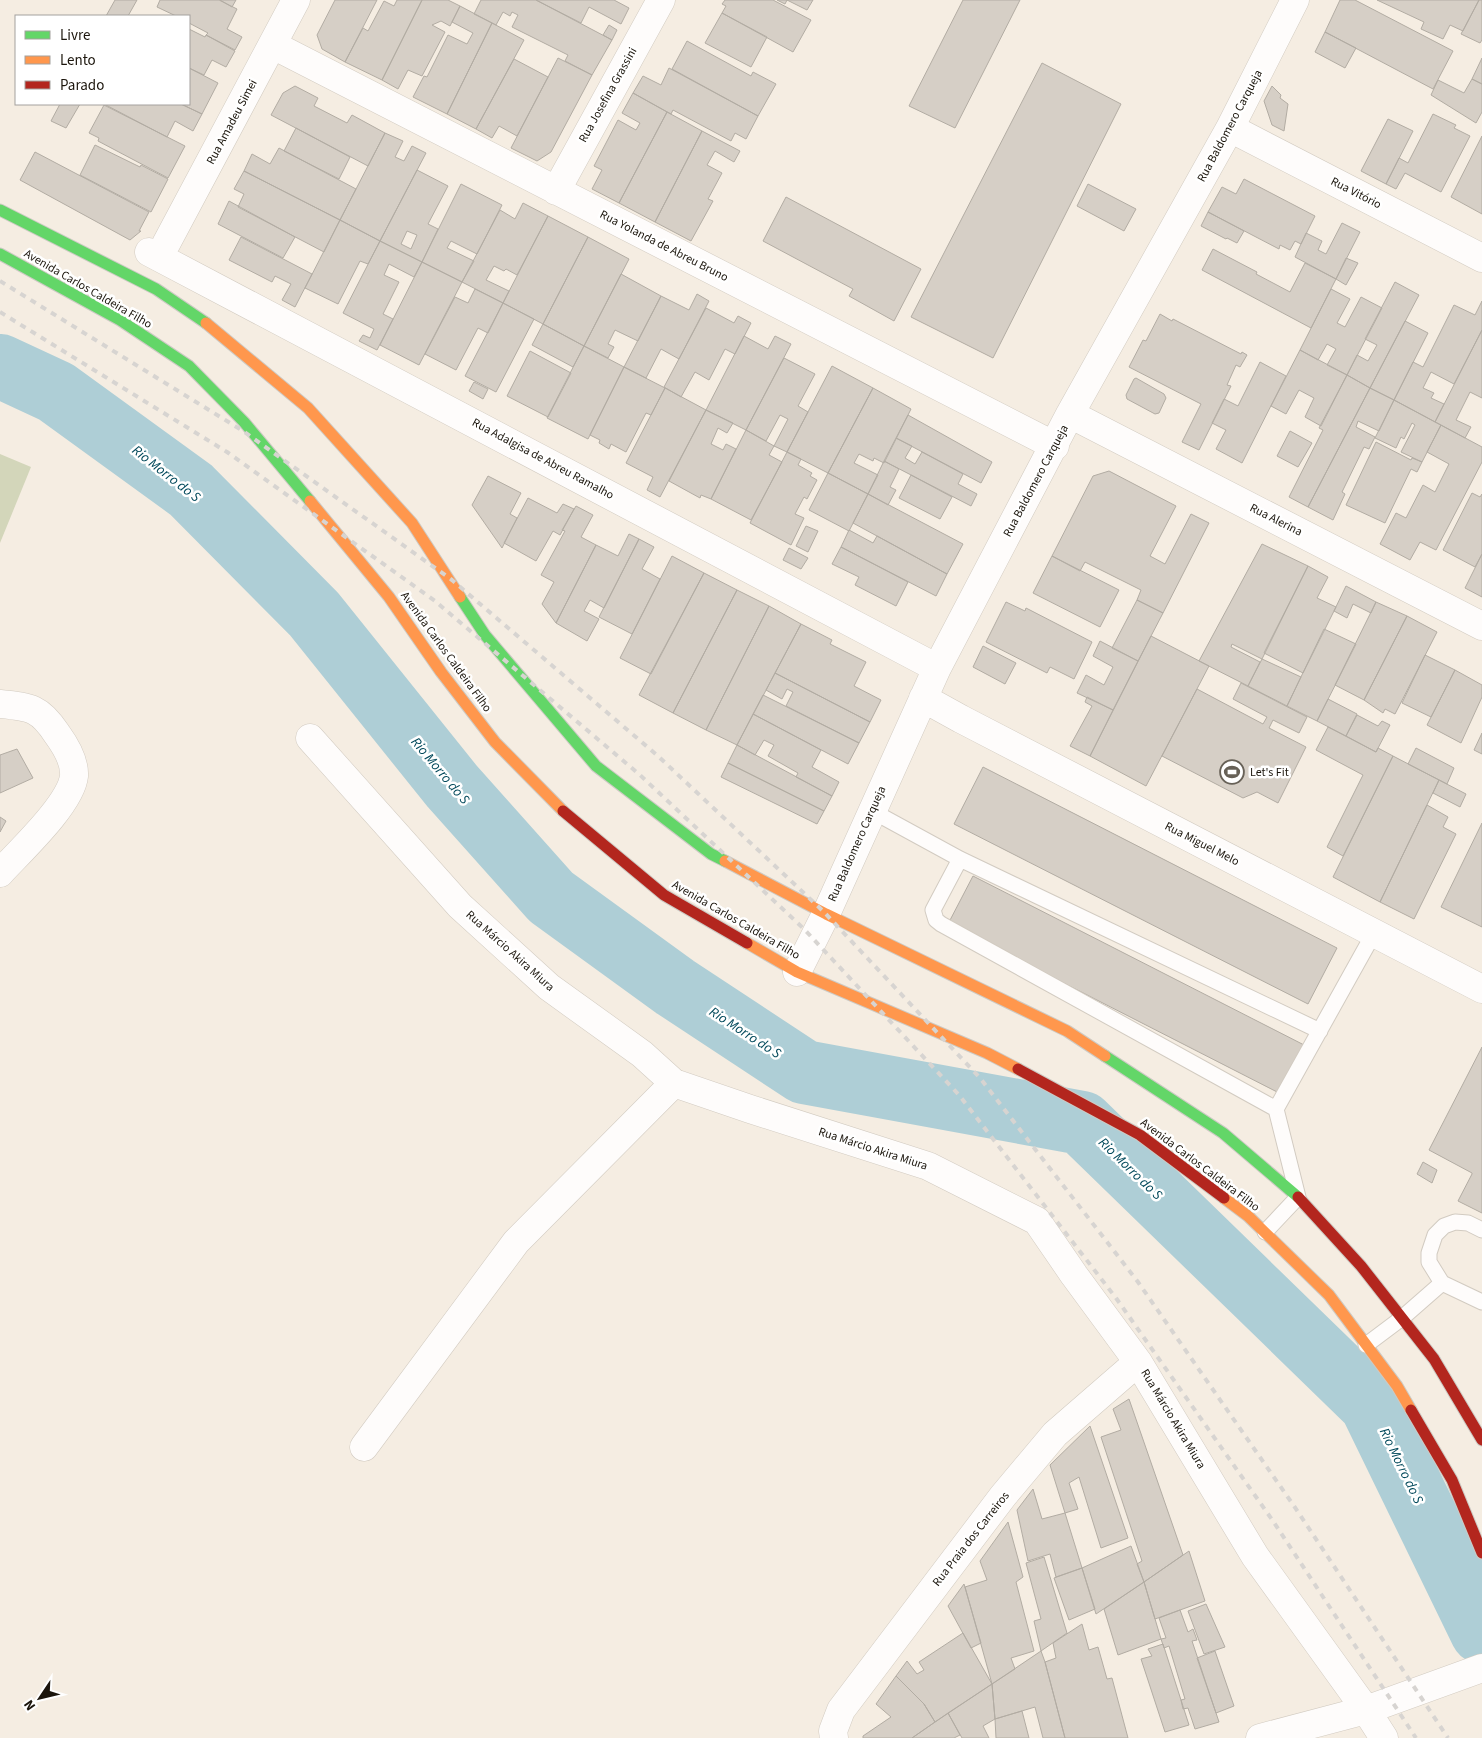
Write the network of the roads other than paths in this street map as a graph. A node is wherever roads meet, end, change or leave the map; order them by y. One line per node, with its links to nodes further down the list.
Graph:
1 (296, 0): 4 (street, Rua Amadeu Simei)
2 (661, 0): 6 (street, Rua Josefina Grassini)
3 (1294, 0): 5 (street, Rua Baldomero Carqueja)
4 (273, 45): 6 (street, Rua Yolanda de Abreu Bruno); 8 (street, Rua Amadeu Simei)
5 (1230, 128): 10 (street, Rua Vitório); 11 (street, Rua Baldomero Carqueja)
6 (556, 191): 12 (street, Rua Yolanda de Abreu Bruno)
7 (0, 210): 21 (main road)
8 (158, 248): 14 (street, Rua Adalgisa de Abreu Ramalho)
9 (0, 254): 23 (main road, Avenida Carlos Caldeira Filho)
10 (1482, 258)
11 (1070, 414): 12 (street, Rua Baldomero Carqueja); 13 (street, Rua Alerina)
12 (1055, 446): 14 (street, Rua Baldomero Carqueja)
13 (1482, 626)
14 (937, 668): 15 (street, Rua Baldomero Carqueja)
15 (924, 698): 18 (street, Rua Baldomero Carqueja); 22 (street, Rua Miguel Melo)
16 (0, 704): 20 (street)
17 (310, 738): 26 (street, Rua Márcio Akira Miura)
18 (872, 811): 19 (lane); 21 (street, Rua Baldomero Carqueja)
19 (960, 860): 25 (lane); 27 (lane)
20 (0, 873)
21 (826, 914): 23 (street, Rua Baldomero Carqueja); 28 (main road)
22 (1374, 933): 24 (street, Rua Miguel Melo); 25 (lane)
23 (797, 972): 30 (main road, Avenida Carlos Caldeira Filho)
24 (1482, 989)
25 (1320, 1031): 27 (lane)
26 (674, 1082): 35 (street, Rua Márcio Akira Miura); 37 (street)
27 (1276, 1109): 28 (lane)
28 (1298, 1197): 30 (lane); 33 (main road)
29 (1482, 1230): 31 (lane)
30 (1265, 1232): 34 (main road, Avenida Carlos Caldeira Filho)
31 (1442, 1283): 32 (lane); 33 (lane)
32 (1482, 1302)
33 (1402, 1318): 34 (lane); 36 (main road)
34 (1366, 1345): 38 (main road, Avenida Carlos Caldeira Filho)
35 (1138, 1362): 40 (street, Rua Márcio Akira Miura); 41 (street, Rua Praia dos Carreiros)
36 (1482, 1440)
37 (364, 1447)
38 (1482, 1553)
39 (1482, 1668): 40 (street)
40 (1366, 1710): 42 (street); 43 (street, Rua Márcio Akira Miura)
41 (834, 1738)
42 (1260, 1738)
43 (1384, 1738)

